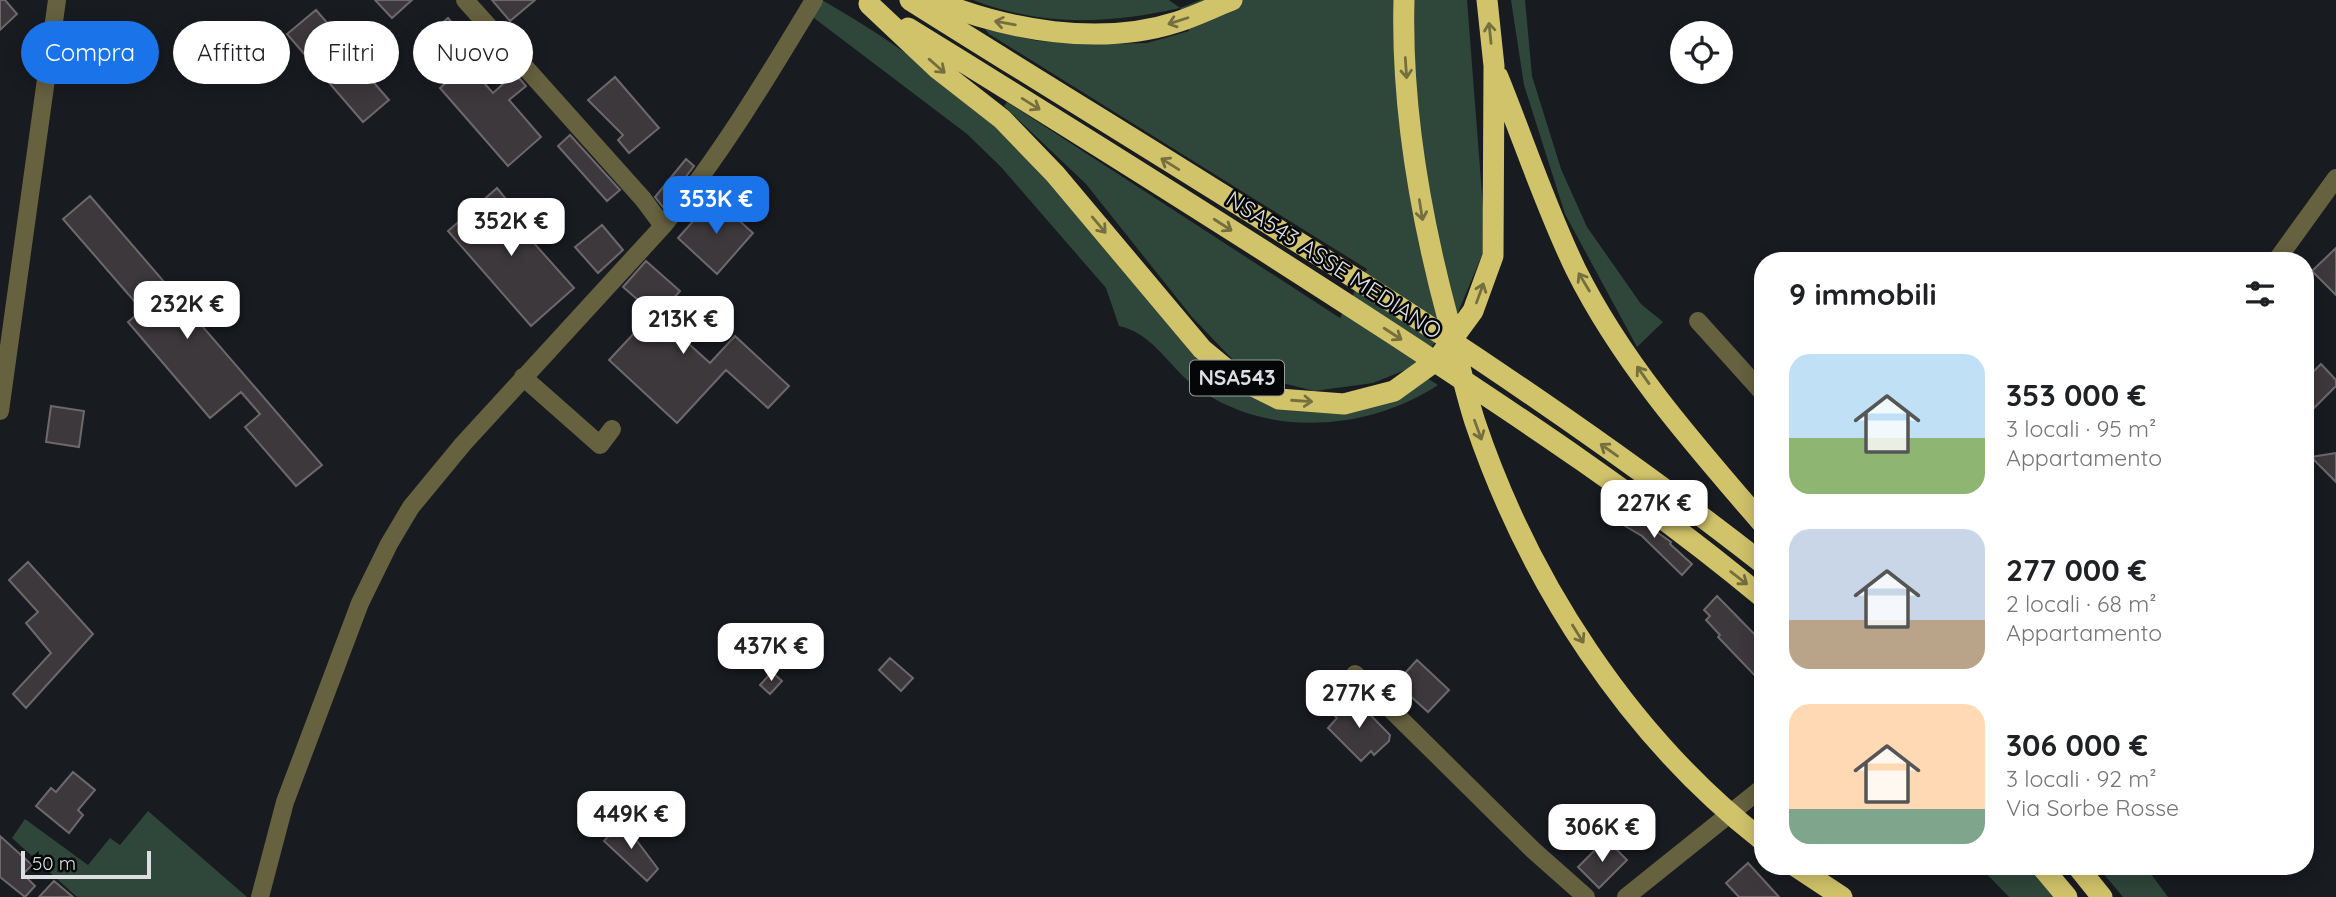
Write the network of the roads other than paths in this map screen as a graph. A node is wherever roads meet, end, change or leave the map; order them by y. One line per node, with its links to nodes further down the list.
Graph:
1 (57, 0): 17 (street)
2 (465, 0): 12 (street)
3 (814, 0): 12 (street)
4 (909, 0): 20 (highway, NSA543 ASSE MEDIANO, one-way to 4)
5 (933, 0): 6 (highway, one-way to 5)
6 (1232, 0)
7 (1404, 0): 24 (highway, one-way to 24)
8 (1487, 0): 10 (highway, one-way to 8)
9 (866, 2): 10 (highway, NSA543, one-way to 10); 21 (highway, NSA543 ASSE MEDIANO / NSA543, one-way to 21)
10 (1493, 66): 19 (highway, one-way to 10)
11 (2336, 178): 13 (street)
12 (663, 226): 15 (street)
13 (2283, 252)
14 (1698, 321): 16 (street)
15 (523, 377): 18 (street); 28 (street)
16 (1754, 382)
17 (0, 411)
18 (612, 429)
19 (1754, 514)
20 (1754, 557)
21 (1754, 591)
22 (1355, 674): 29 (street)
23 (1754, 794): 30 (street)
24 (1754, 833)
25 (1809, 875): 31 (highway)
26 (2049, 875): 32 (highway)
27 (2084, 875): 33 (highway)
28 (260, 897)
29 (1586, 897)
30 (1626, 897)
31 (1842, 897)
32 (2067, 897)
33 (2102, 897)

